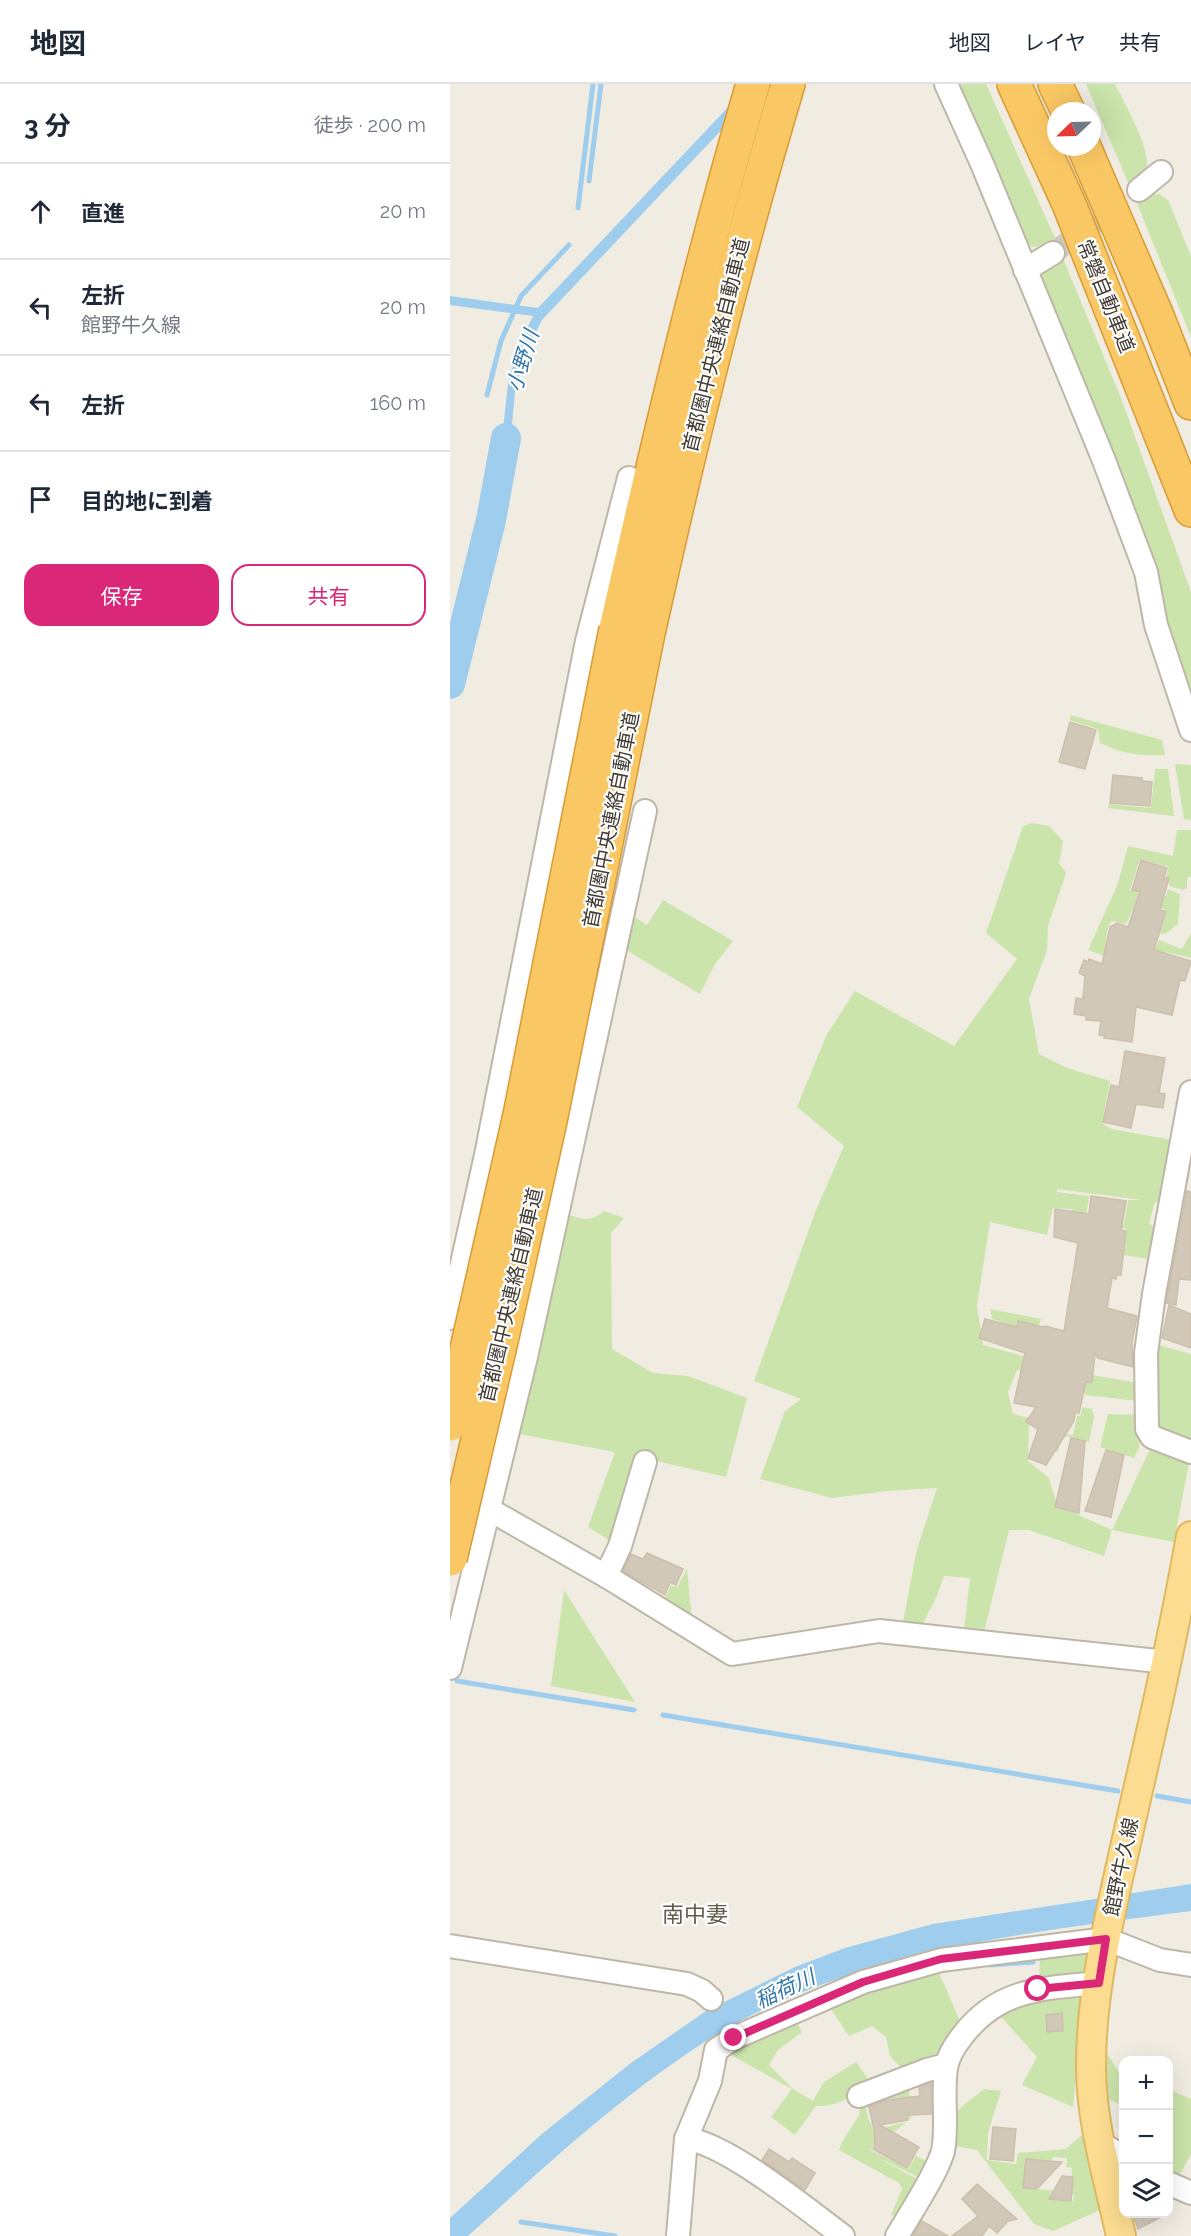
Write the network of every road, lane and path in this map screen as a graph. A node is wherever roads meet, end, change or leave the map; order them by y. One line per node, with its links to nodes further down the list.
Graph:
1 (753, 84): 22 (highway, 首都圏中央連絡自動車道, bridge)
2 (788, 84): 28 (highway, 首都圏中央連絡自動車道, bridge)
3 (946, 84): 11 (street)
4 (1014, 84): 14 (highway, 常磐自動車道)
5 (1056, 84): 6 (highway)
6 (1064, 102)
7 (1088, 156): 12 (highway, 常磐自動車道)
8 (1161, 172): 9 (street)
9 (1139, 190)
10 (1053, 253): 11 (street)
11 (1025, 270): 15 (street)
12 (1191, 403)
13 (629, 478): 17 (street)
14 (1191, 510)
15 (1191, 730)
16 (645, 811): 18 (street)
17 (547, 849): 18 (street); 21 (street)
18 (633, 866): 26 (street)
19 (1191, 1092): 20 (street)
20 (1183, 1192): 23 (street)
21 (450, 1318)
22 (450, 1424)
23 (1191, 1452)
24 (645, 1462): 29 (street)
25 (450, 1493): 26 (street)
26 (490, 1510): 29 (street); 32 (street)
27 (1191, 1536): 30 (main road, 館野牛久線)
28 (450, 1559)
29 (606, 1576): 31 (street)
30 (1184, 1612): 31 (main road, 館野牛久線)
31 (1167, 1662): 33 (main road, 館野牛久線)
32 (450, 1668)
33 (1107, 1934): 35 (street); 36 (main road, 館野牛久線); 40 (street)
34 (450, 1946): 37 (street)
35 (1191, 1965)
36 (1099, 1983): 38 (street); 41 (main road, 館野牛久線)
37 (711, 1999)
38 (946, 2065): 39 (street); 46 (street)
39 (859, 2096)
40 (686, 2139): 44 (street); 45 (street)
41 (1112, 2150): 47 (main road, 館野牛久線)
42 (1173, 2185): 43 (street)
43 (1191, 2193)
44 (678, 2236)
45 (843, 2236)
46 (897, 2236)
47 (1120, 2236)

